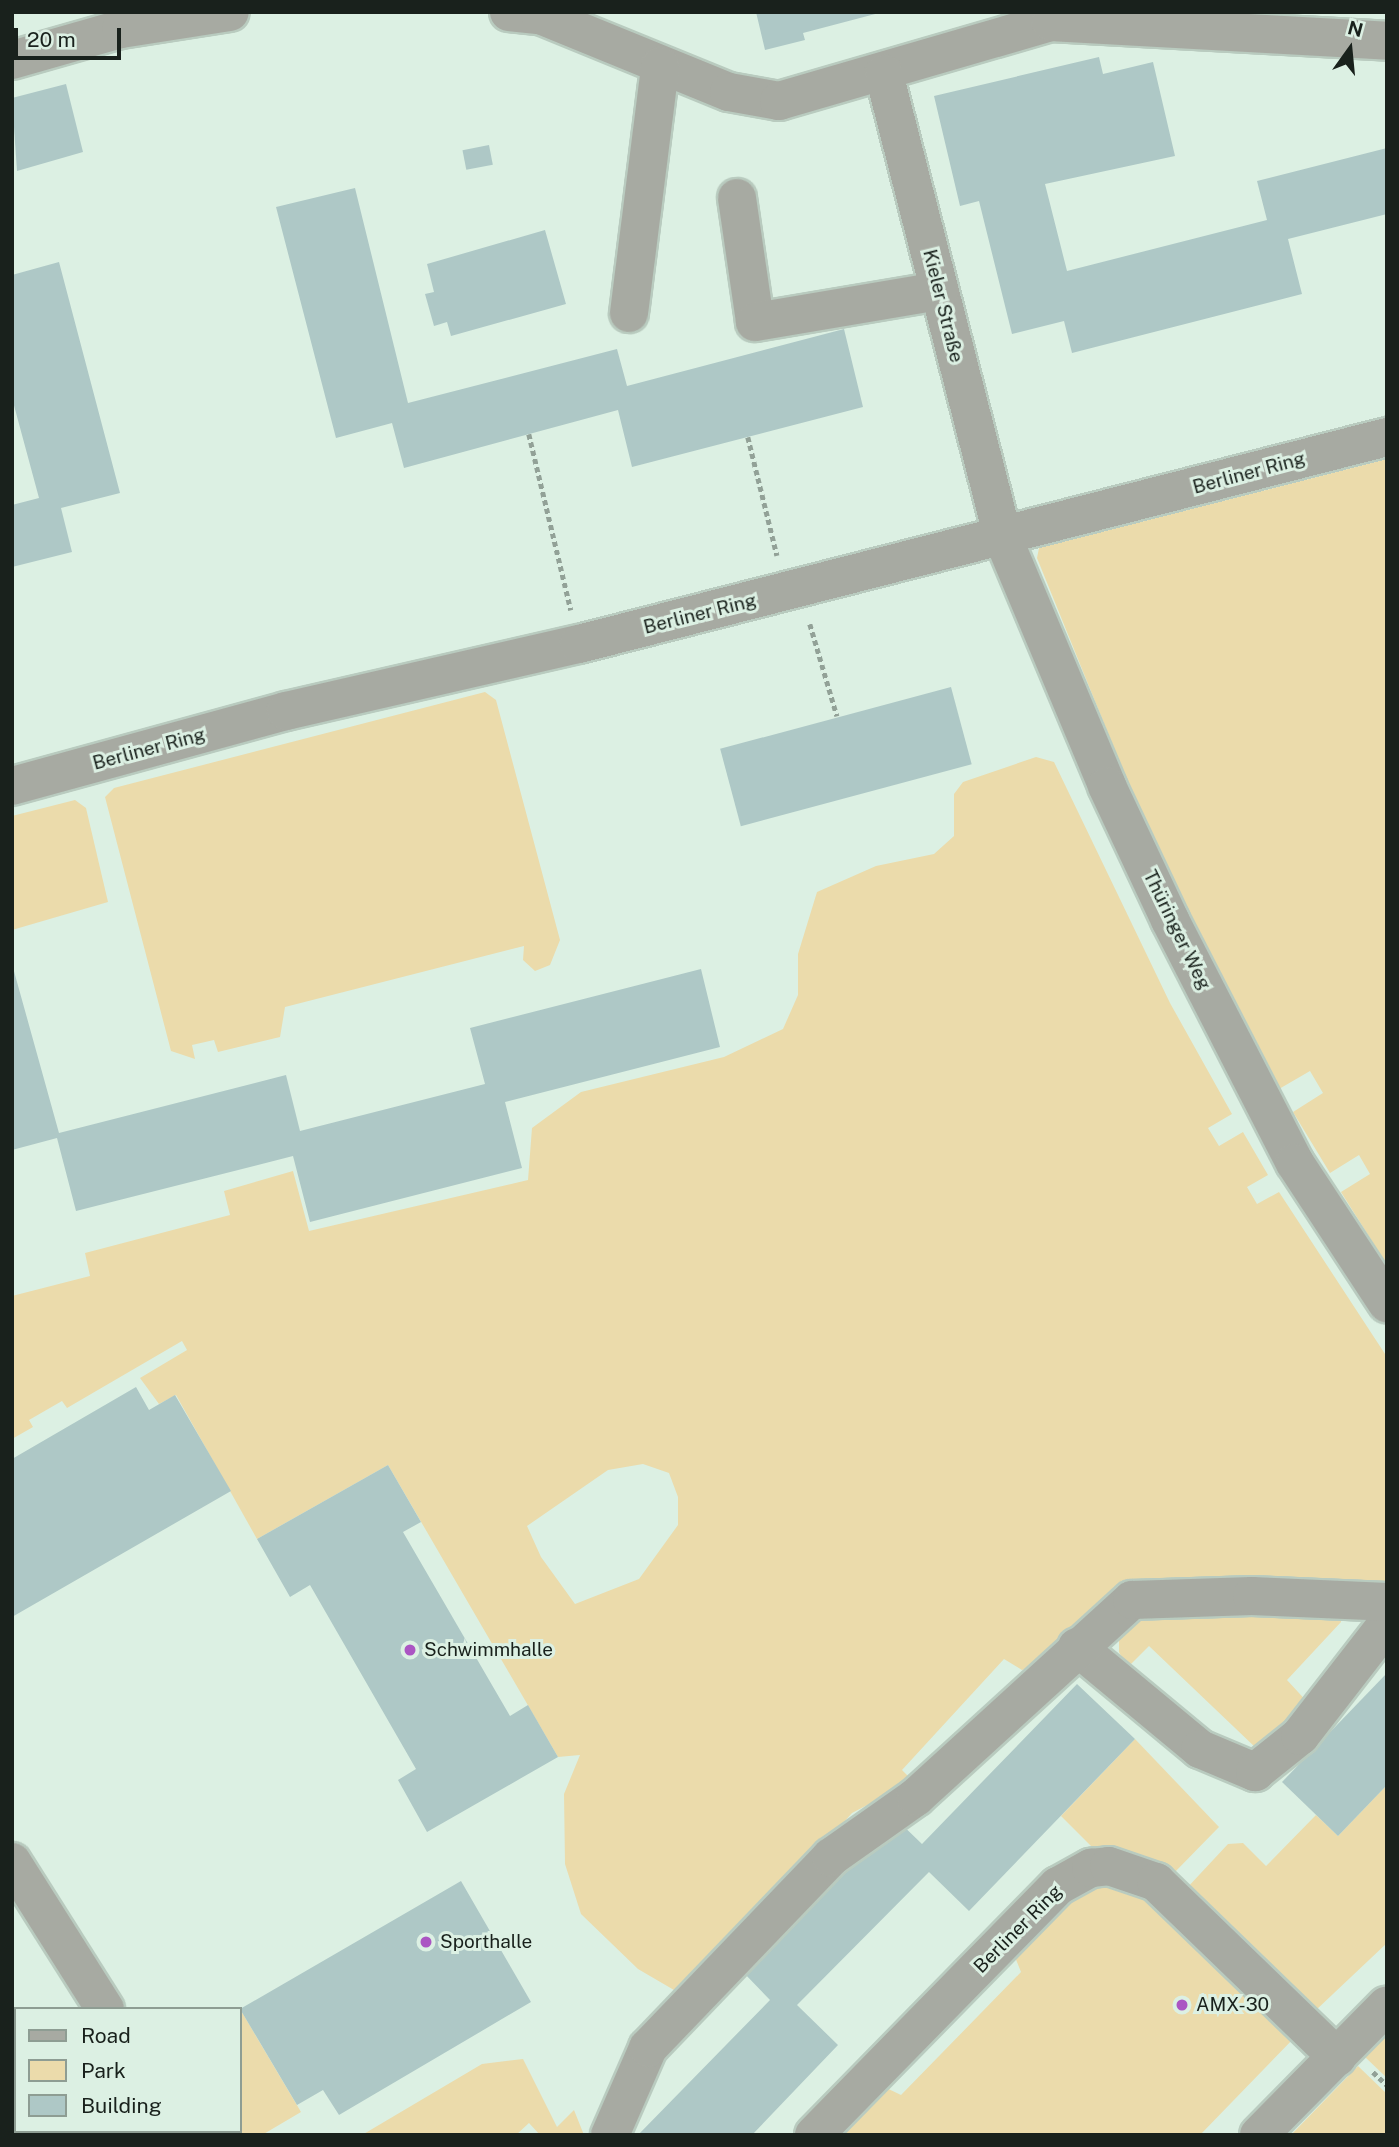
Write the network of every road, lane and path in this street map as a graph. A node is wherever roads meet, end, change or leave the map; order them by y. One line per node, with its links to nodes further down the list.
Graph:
1 (230, 12): 4 (lane)
2 (509, 12): 5 (lane)
3 (1387, 41): 6 (lane)
4 (12, 61)
5 (660, 66): 6 (lane); 9 (lane)
6 (884, 74): 8 (lane, Kieler Straße)
7 (737, 198): 8 (lane)
8 (939, 290): 13 (lane, Kieler Straße)
9 (629, 313)
10 (529, 434): 15 (path)
11 (748, 437): 14 (path)
12 (1387, 437): 13 (lane, Berliner Ring)
13 (1003, 538): 14 (lane, Berliner Ring); 18 (lane, Thüringer Weg)
14 (793, 591): 15 (lane, Berliner Ring); 16 (path)
15 (579, 644): 17 (lane, Berliner Ring)
16 (837, 716)
17 (12, 786)
18 (1387, 1303)
19 (1387, 1602): 21 (lane)
20 (1387, 1624): 21 (lane)
21 (1077, 1647): 26 (lane)
22 (12, 1862): 24 (lane)
23 (1387, 2005): 25 (lane)
24 (104, 2007)
25 (1337, 2057): 27 (lane, Berliner Ring); 28 (lane)
26 (610, 2135)
27 (814, 2135)
28 (1259, 2135)

